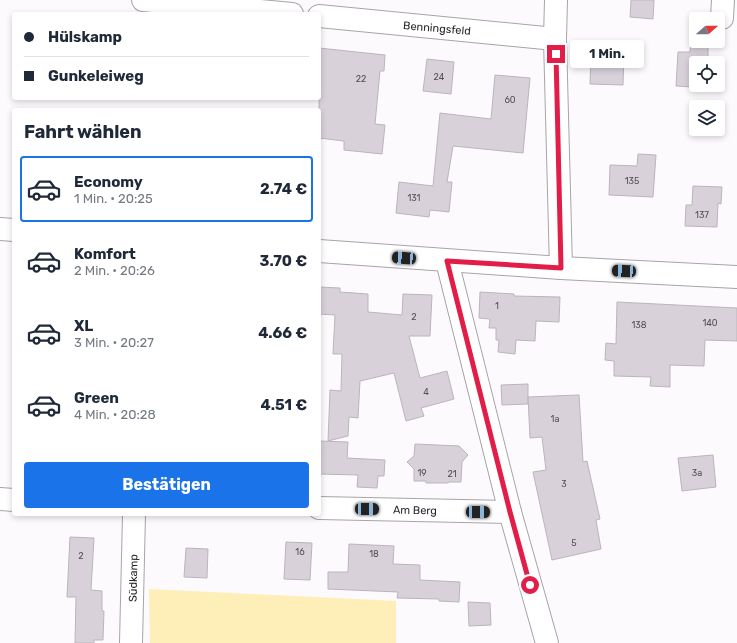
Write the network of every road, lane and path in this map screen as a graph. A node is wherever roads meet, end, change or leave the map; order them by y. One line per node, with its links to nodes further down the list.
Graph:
1 (143, 0): 3 (street)
2 (556, 0): 5 (street)
3 (271, 12)
4 (321, 16): 5 (street, Benningsfeld)
5 (555, 39): 10 (street)
6 (0, 229): 7 (street)
7 (12, 230)
8 (321, 251): 9 (street)
9 (447, 261): 10 (street); 15 (street)
10 (561, 268): 11 (street)
11 (737, 277)
12 (0, 499): 13 (street)
13 (12, 500)
14 (321, 508): 15 (street, Am Berg)
15 (510, 512): 18 (street)
16 (134, 516): 17 (street, Südkamp)
17 (131, 643)
18 (547, 643)

